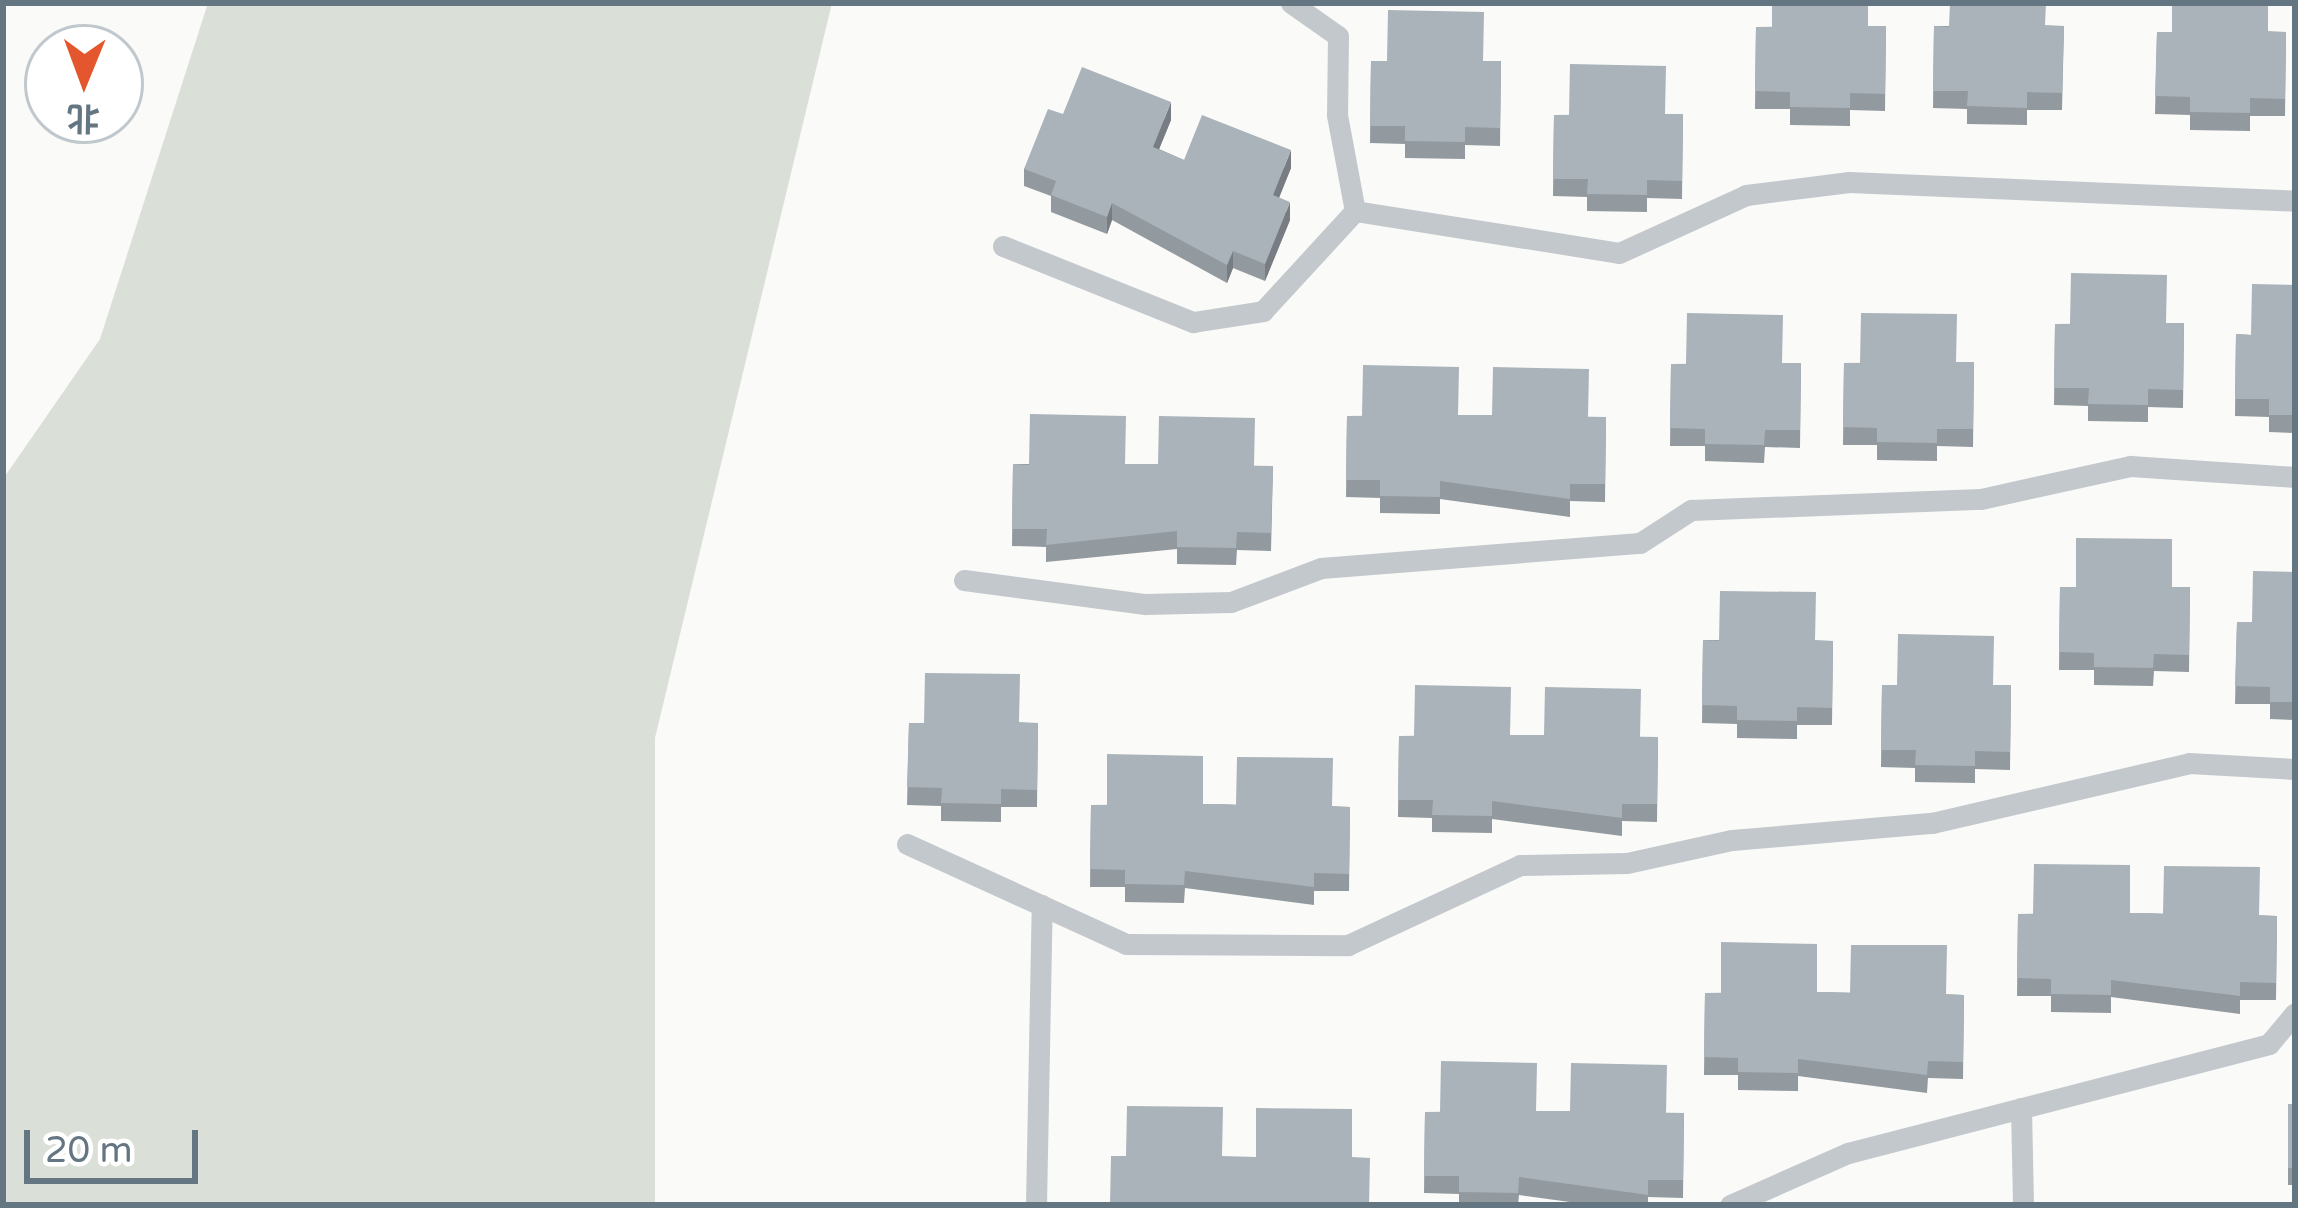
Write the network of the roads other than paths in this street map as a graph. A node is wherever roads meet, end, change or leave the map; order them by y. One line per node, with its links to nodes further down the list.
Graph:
1 (1291, 3): 3 (lane)
2 (2295, 201): 3 (lane)
3 (1354, 211): 4 (lane)
4 (1003, 246)
5 (2295, 477): 6 (lane)
6 (964, 580)
7 (2295, 769): 9 (lane)
8 (908, 844): 9 (lane)
9 (1042, 905): 12 (lane)
10 (2295, 1012): 11 (lane)
11 (2021, 1108): 13 (lane); 14 (lane)
12 (1036, 1205)
13 (1730, 1205)
14 (2024, 1205)

